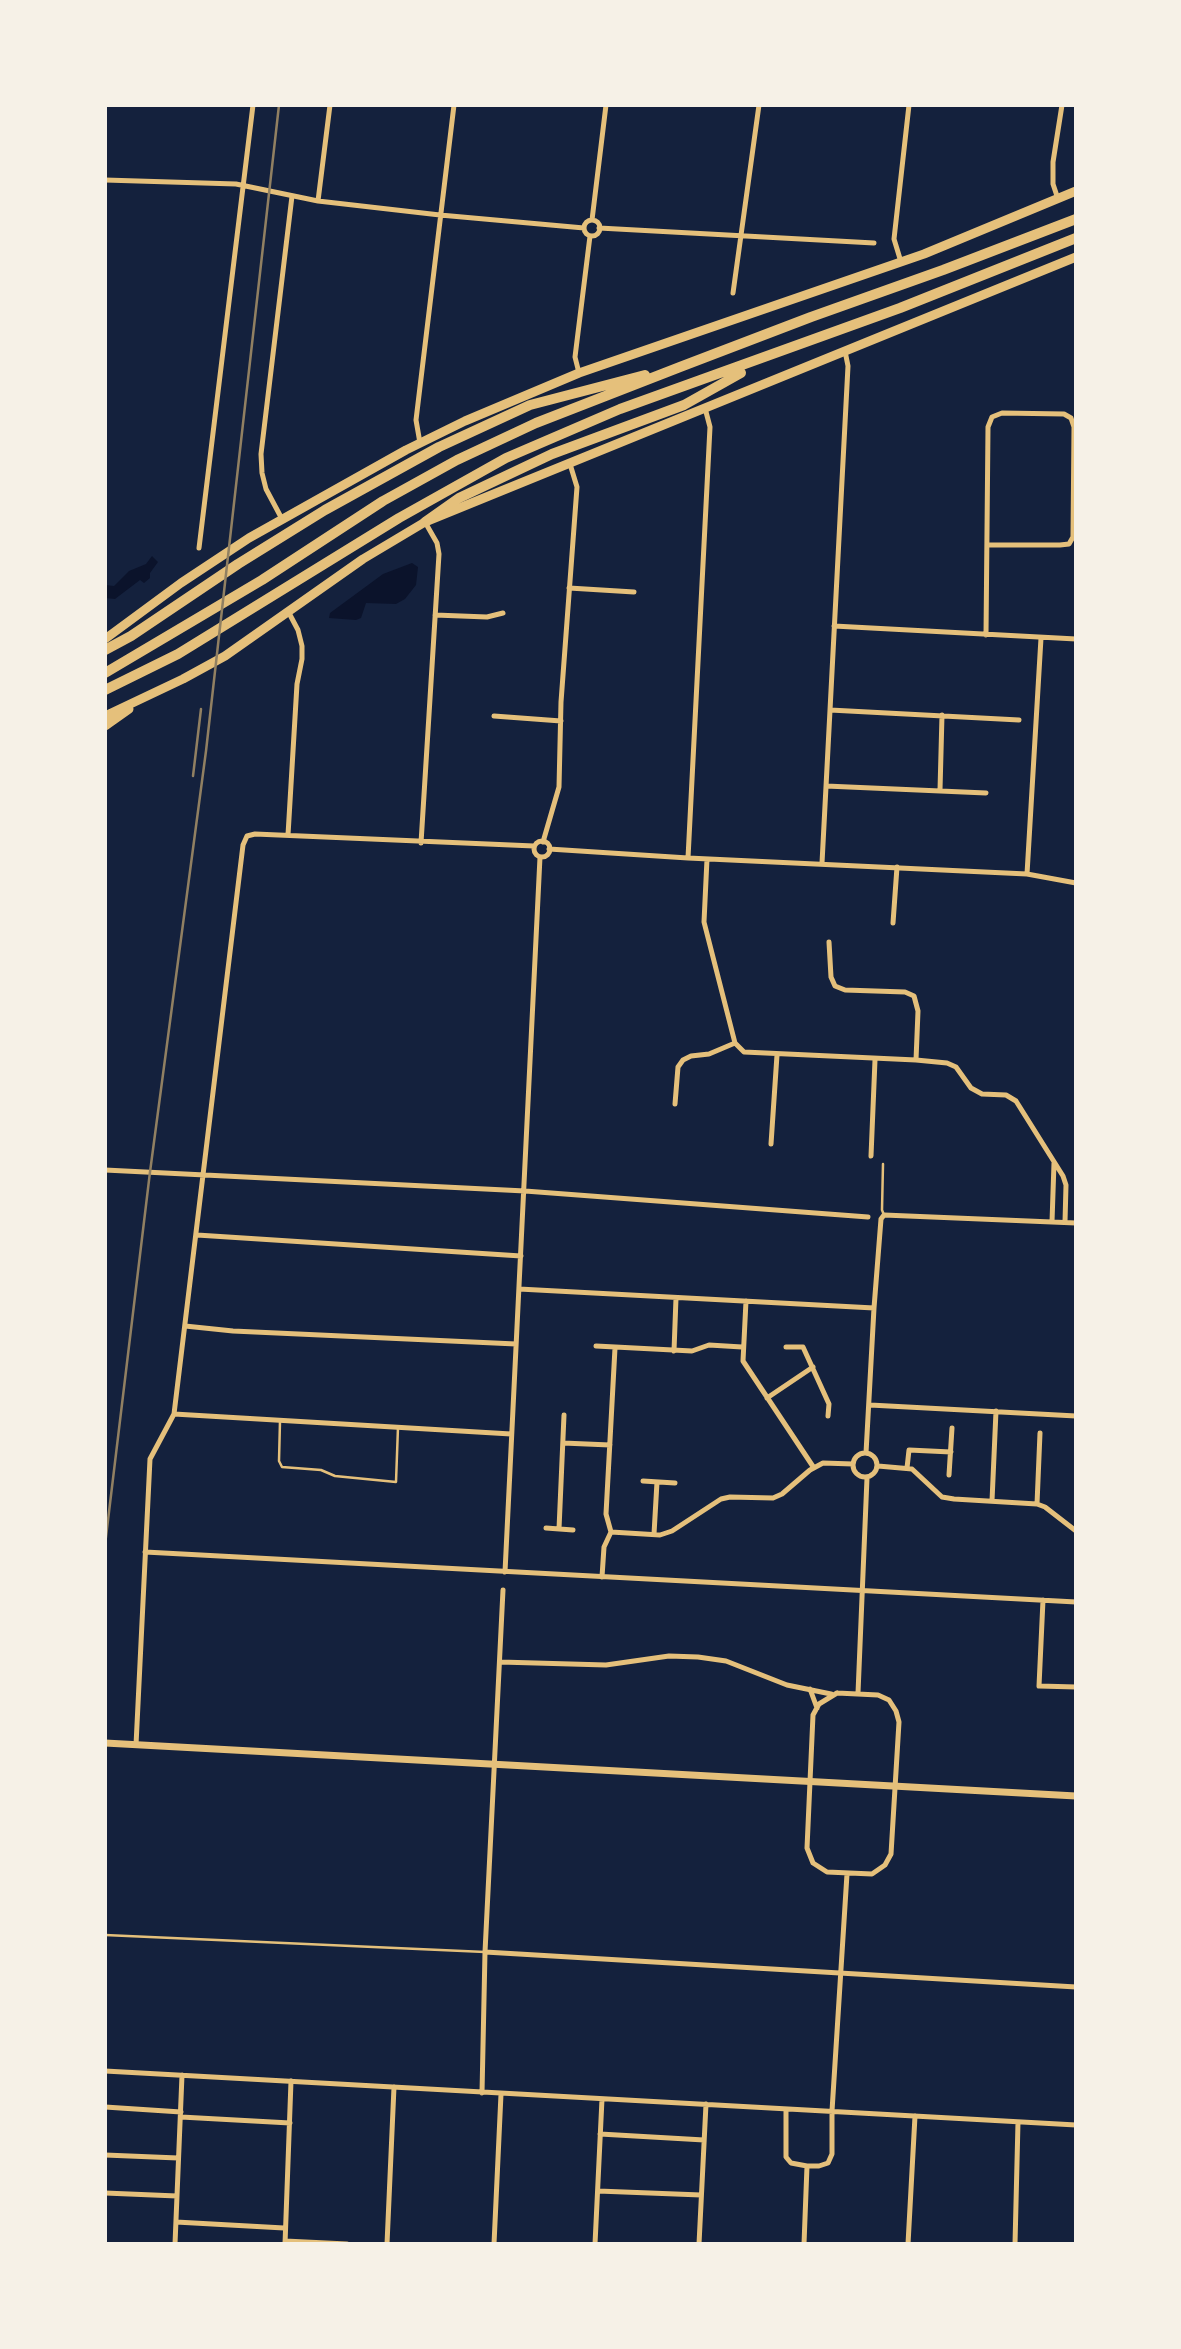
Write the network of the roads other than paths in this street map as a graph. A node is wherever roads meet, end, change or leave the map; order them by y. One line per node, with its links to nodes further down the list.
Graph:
1 (253, 105): 9 (street)
2 (330, 105): 13 (street)
3 (454, 105): 14 (street)
4 (606, 105): 16 (street)
5 (759, 105): 20 (street)
6 (909, 105): 24 (street)
7 (1062, 105): 12 (street)
8 (105, 180): 9 (street)
9 (244, 186): 11 (street); 36 (street)
10 (1076, 191): 12 (main road)
11 (292, 196): 13 (street); 33 (street)
12 (1058, 199): 24 (main road)
13 (318, 201): 14 (street)
14 (440, 215): 17 (street); 31 (street)
15 (1076, 219): 28 (highway)
16 (592, 220): 17 (street); 18 (street)
17 (584, 228): 19 (street)
18 (600, 228): 19 (street); 20 (street)
19 (590, 236): 29 (street)
20 (742, 236): 22 (street); 25 (street)
21 (1076, 238): 27 (highway)
22 (874, 243)
23 (1076, 257): 26 (main road)
24 (901, 262): 29 (main road)
25 (733, 293)
26 (845, 351): 30 (main road); 42 (street)
27 (764, 359): 34 (highway); 49 (highway)
28 (680, 367): 47 (highway); 48 (highway)
29 (579, 373): 31 (main road)
30 (705, 408): 32 (main road); 67 (street)
31 (420, 443): 33 (main road)
32 (570, 464): 34 (main road); 37 (street)
33 (282, 520): 45 (main road)
34 (425, 522): 39 (main road); 41 (street)
35 (988, 545): 35 (street); 43 (street)
36 (200, 548)
37 (569, 588): 38 (street); 56 (street)
38 (634, 592)
39 (289, 613): 50 (main road); 61 (street)
40 (503, 613): 41 (street)
41 (435, 615): 62 (street)
42 (834, 626): 43 (street); 51 (street)
43 (986, 635): 44 (street)
44 (1041, 638): 46 (street); 71 (street)
45 (105, 639)
46 (1076, 639)
47 (105, 650)
48 (105, 673)
49 (105, 690)
50 (139, 701): 53 (main road); 57 (main road)
51 (830, 710): 52 (street); 58 (street)
52 (942, 715): 55 (street); 59 (street)
53 (105, 716)
54 (494, 716): 56 (street)
55 (1019, 720)
56 (561, 721): 63 (street)
57 (105, 726)
58 (826, 786): 59 (street); 69 (street)
59 (940, 790): 60 (street)
60 (986, 793)
61 (288, 835): 62 (street); 85 (street)
62 (421, 842): 64 (street)
63 (543, 842): 64 (street); 65 (street)
64 (534, 846): 66 (street)
65 (549, 849): 66 (street); 67 (street)
66 (540, 857): 86 (street)
67 (688, 858): 68 (street)
68 (707, 859): 69 (street); 75 (street)
69 (822, 863): 70 (street)
70 (897, 867): 71 (street); 73 (street)
71 (1027, 874): 72 (street)
72 (1076, 883)
73 (893, 923)
74 (829, 942): 78 (street)
75 (735, 1043): 76 (street); 79 (street)
76 (777, 1055): 77 (street); 80 (street)
77 (875, 1060): 78 (street); 81 (street)
78 (916, 1060): 82 (street)
79 (675, 1104)
80 (771, 1144)
81 (871, 1156)
82 (1054, 1160): 89 (street); 90 (street)
83 (883, 1164): 87 (lane)
84 (105, 1170): 85 (street)
85 (204, 1175): 86 (street); 92 (street)
86 (525, 1191): 88 (street); 93 (street)
87 (884, 1215): 89 (street); 97 (street)
88 (868, 1217)
89 (1052, 1222): 90 (street)
90 (1065, 1222): 91 (street)
91 (1076, 1223)
92 (197, 1235): 93 (street); 98 (street)
93 (521, 1256): 94 (street)
94 (519, 1289): 95 (street); 99 (street)
95 (676, 1298): 96 (street); 104 (street)
96 (746, 1301): 97 (street); 101 (street)
97 (874, 1308): 107 (street)
98 (185, 1326): 99 (street); 109 (street)
99 (516, 1344): 117 (street)
100 (596, 1346): 103 (street)
101 (742, 1347): 104 (street); 106 (street)
102 (786, 1347): 105 (street)
103 (615, 1348): 104 (street); 119 (street)
104 (674, 1350)
105 (813, 1367): 106 (street); 111 (street)
106 (768, 1398): 124 (street)
107 (870, 1405): 108 (street); 121 (street)
108 (996, 1411): 112 (street); 131 (street)
109 (174, 1414): 113 (street); 139 (street)
110 (564, 1415): 118 (street)
111 (828, 1416)
112 (1076, 1416)
113 (281, 1420): 114 (street); 114 (lane)
114 (398, 1427): 117 (street)
115 (952, 1429): 120 (street)
116 (1040, 1433): 132 (street)
117 (512, 1434): 140 (street)
118 (563, 1443): 119 (street); 134 (street)
119 (610, 1445): 137 (street)
120 (951, 1452): 125 (street); 126 (street)
121 (866, 1453): 122 (street); 123 (street)
122 (853, 1464): 124 (street); 127 (street)
123 (877, 1466): 125 (street); 127 (street)
124 (814, 1468): 138 (street)
125 (907, 1468): 131 (street)
126 (949, 1475)
127 (867, 1478): 143 (street)
128 (643, 1481): 129 (street)
129 (657, 1482): 130 (street); 138 (street)
130 (675, 1483)
131 (992, 1501): 132 (street)
132 (1037, 1504): 136 (street)
133 (547, 1528): 134 (street)
134 (559, 1529): 135 (street)
135 (573, 1530)
136 (1076, 1531)
137 (611, 1532): 138 (street); 141 (street)
138 (654, 1534)
139 (145, 1552): 140 (street); 153 (street)
140 (505, 1572): 141 (street)
141 (602, 1577): 143 (street)
142 (503, 1590): 146 (street)
143 (861, 1591): 144 (street); 149 (street)
144 (1043, 1600): 145 (street); 147 (street)
145 (1076, 1602)
146 (500, 1662): 148 (street); 154 (street)
147 (1076, 1687)
148 (810, 1689): 150 (street); 151 (street)
149 (858, 1693): 150 (street); 156 (street)
150 (831, 1695): 151 (street)
151 (817, 1708): 155 (street)
152 (105, 1743): 153 (street)
153 (136, 1745): 154 (street)
154 (495, 1763): 155 (street); 160 (street)
155 (810, 1782): 156 (street); 158 (street)
156 (895, 1786): 157 (street); 158 (street)
157 (1076, 1796)
158 (847, 1874): 161 (street)
159 (105, 1935): 160 (lane)
160 (485, 1952): 161 (street); 167 (street)
161 (840, 1974): 162 (street); 173 (street)
162 (1076, 1987)
163 (105, 2071): 164 (street)
164 (182, 2075): 165 (street); 174 (street)
165 (291, 2081): 166 (street); 177 (street)
166 (394, 2087): 167 (street); 193 (street)
167 (482, 2093): 168 (street)
168 (501, 2094): 169 (street); 194 (street)
169 (602, 2099): 170 (street); 179 (street)
170 (706, 2104): 172 (street); 180 (street)
171 (105, 2108): 174 (street)
172 (786, 2110): 173 (street); 183 (street)
173 (832, 2111): 175 (street); 183 (street)
174 (181, 2114): 177 (street); 182 (street)
175 (915, 2116): 176 (street); 198 (street)
176 (1018, 2122): 178 (street); 199 (street)
177 (289, 2123): 189 (street)
178 (1076, 2125)
179 (600, 2134): 180 (street); 184 (street)
180 (704, 2140): 186 (street)
181 (105, 2155): 182 (street)
182 (178, 2158): 187 (street)
183 (807, 2166): 197 (street)
184 (598, 2191): 186 (street); 195 (street)
185 (105, 2193): 187 (street)
186 (701, 2195): 196 (street)
187 (177, 2196): 188 (street)
188 (176, 2222): 189 (street); 191 (street)
189 (285, 2228): 190 (street)
190 (285, 2243): 192 (street)
191 (175, 2244)
192 (347, 2244)
193 (387, 2244)
194 (494, 2244)
195 (595, 2244)
196 (699, 2244)
197 (804, 2244)
198 (908, 2244)
199 (1015, 2244)

